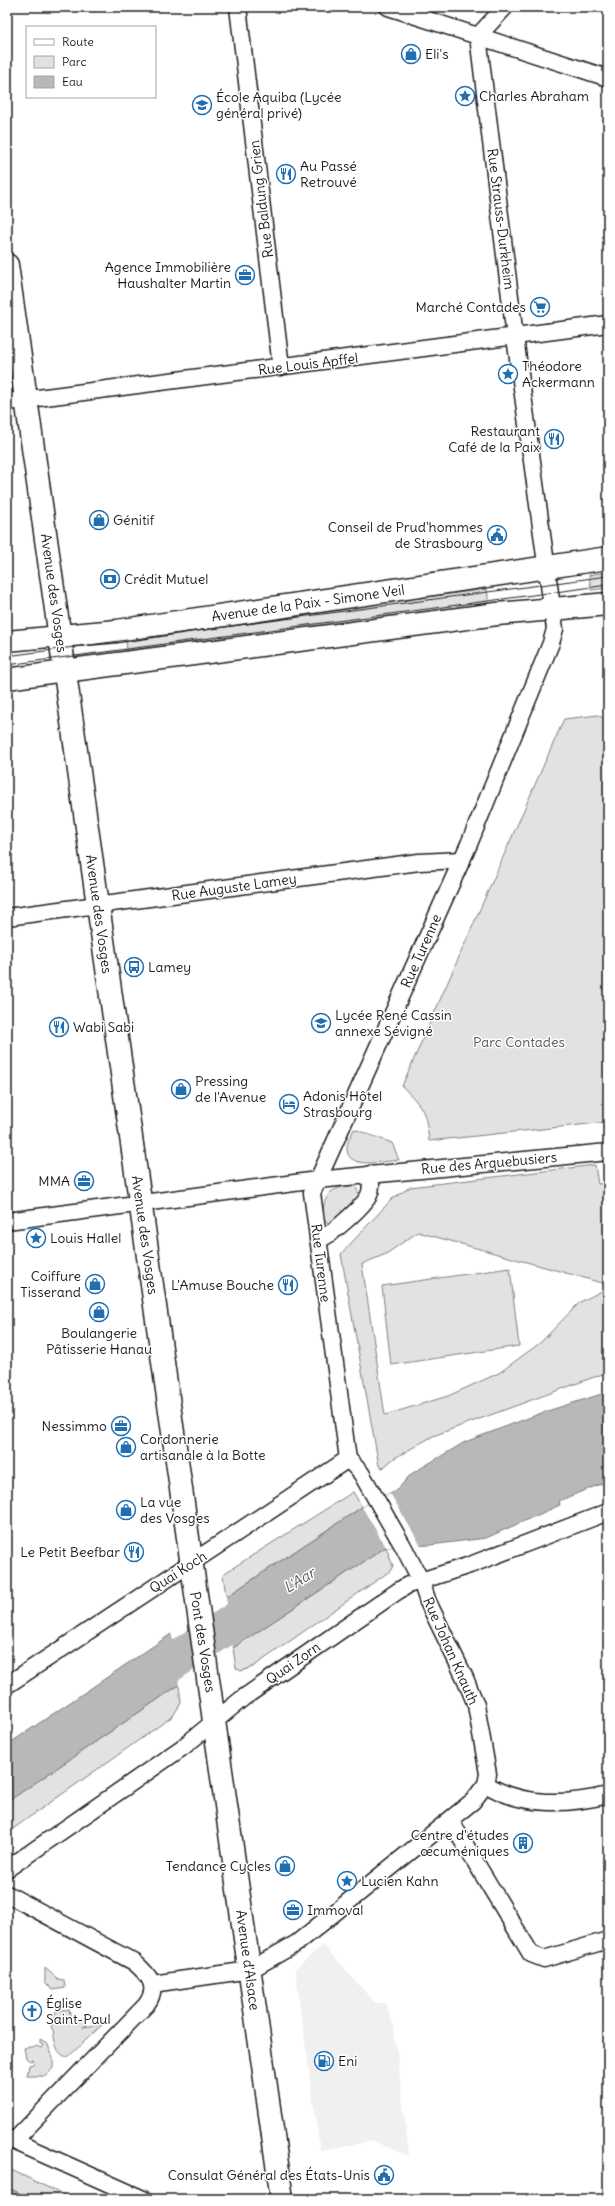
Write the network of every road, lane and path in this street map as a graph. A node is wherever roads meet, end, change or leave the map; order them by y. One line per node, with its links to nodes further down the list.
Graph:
1 (238, 7): 9 (street, Rue Baldung Grien)
2 (388, 7): 4 (street)
3 (505, 7): 4 (street)
4 (478, 36): 5 (street); 8 (street, Rue Strauss-Durkheim)
5 (608, 78)
6 (7, 265): 10 (main road, Avenue des Vosges)
7 (608, 324): 8 (street, Rue Louis Apffel)
8 (515, 337): 9 (street, Rue Louis Apffel); 12 (street, Rue Strauss-Durkheim)
9 (281, 368): 10 (street, Rue Louis Apffel)
10 (17, 401): 15 (main road, Avenue des Vosges)
11 (608, 558): 12 (main road, Avenue de la Paix - Simone Veil)
12 (547, 568): 14 (street, Rue Strauss-Durkheim); 15 (main road, Avenue de la Paix - Simone Veil)
13 (608, 604): 14 (main road)
14 (552, 610): 17 (main road); 19 (street, Rue Turenne)
15 (60, 636): 16 (street, Avenue de la Paix - Simone Veil); 17 (main road, Avenue des Vosges)
16 (7, 641)
17 (64, 671): 18 (street); 20 (main road, Avenue des Vosges)
18 (7, 679)
19 (462, 860): 20 (street, Rue Auguste Lamey); 24 (street, Rue Turenne)
20 (98, 906): 21 (street, Rue Auguste Lamey); 25 (main road, Avenue des Vosges)
21 (7, 917)
22 (608, 1152): 23 (street, Rue des Arquebusiers)
23 (370, 1174): 24 (street, Rue des Arquebusiers); 27 (street)
24 (317, 1180): 25 (street, Rue des Arquebusiers); 27 (street, Rue Turenne)
25 (140, 1203): 26 (street, Rue des Arquebusiers); 30 (main road, Avenue des Vosges)
26 (7, 1221)
27 (318, 1240): 28 (street, Rue Turenne)
28 (348, 1459): 30 (street, Quai Koch); 31 (street, Rue Johan Knauth)
29 (608, 1512): 31 (street, Quai Zorn)
30 (191, 1563): 32 (street, Quai Koch); 33 (main road, Pont des Vosges)
31 (421, 1580): 33 (street, Quai Zorn); 34 (street, Rue Johan Knauth)
32 (7, 1684)
33 (215, 1721): 37 (street, Quai Zorn); 40 (main road, Avenue d'Alsace)
34 (486, 1784): 35 (street); 36 (street)
35 (608, 1795)
36 (450, 1820): 39 (street); 40 (street)
37 (7, 1869)
38 (7, 1894): 41 (street)
39 (608, 1940)
40 (250, 1970): 41 (street); 44 (main road, Avenue d'Alsace)
41 (152, 1984): 42 (street)
42 (10, 2140): 43 (street)
43 (143, 2199)
44 (282, 2199)

